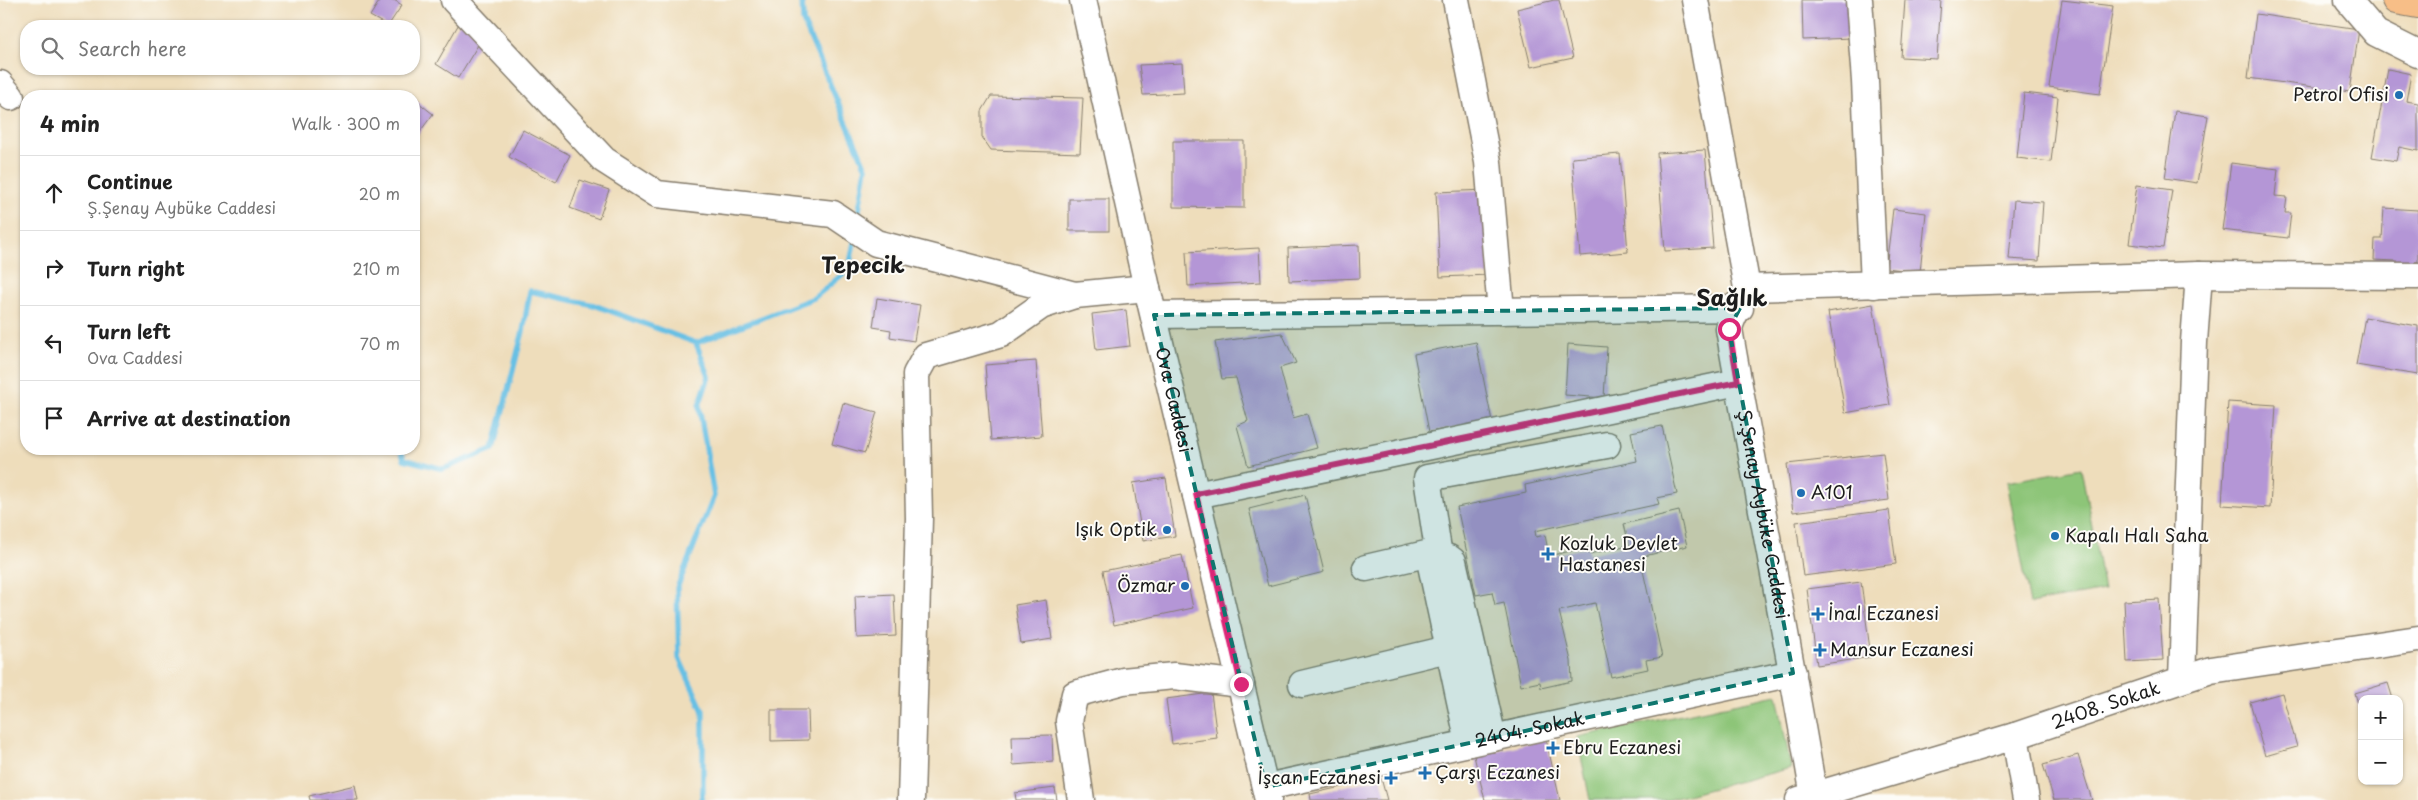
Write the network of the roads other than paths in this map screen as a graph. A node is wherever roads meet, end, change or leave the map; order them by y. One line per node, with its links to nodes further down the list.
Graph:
1 (454, 0): 14 (street)
2 (1083, 0): 13 (street, Ova Caddesi)
3 (1456, 0): 16 (street)
4 (1695, 0): 15 (street)
5 (1859, 0): 12 (street)
6 (2348, 0): 9 (street)
7 (2396, 0): 8 (highway)
8 (2418, 4)
9 (2418, 54)
10 (2199, 275): 11 (street); 12 (street); 26 (street)
11 (2418, 276)
12 (1874, 284): 15 (street)
13 (1147, 288): 14 (street); 17 (street, Ova Caddesi)
14 (1075, 295): 33 (street)
15 (1744, 298): 16 (street); 18 (street, Ş.Şenay Aybüke Caddesi)
16 (1501, 311): 17 (street)
17 (1154, 315): 20 (street, Ova Caddesi)
18 (1738, 382): 20 (street); 25 (street, Ş.Şenay Aybüke Caddesi)
19 (1608, 445): 21 (street)
20 (1196, 494): 27 (street, Ova Caddesi)
21 (1439, 554): 22 (street); 24 (street); 30 (street)
22 (1366, 568)
23 (2418, 639): 26 (street, 2408. Sokak)
24 (1448, 649): 28 (street); 30 (street)
25 (1793, 673): 30 (street, 2404. Sokak); 32 (street, Ş.Şenay Aybüke Caddesi)
26 (2182, 679): 29 (street, 2408. Sokak)
27 (1241, 684): 31 (street, Ova Caddesi); 34 (street)
28 (1302, 684)
29 (2015, 736): 32 (street, 2408. Sokak); 35 (street)
30 (1481, 741): 31 (street, 2404. Sokak)
31 (1267, 794)
32 (1807, 798)
33 (911, 800)
34 (1081, 800)
35 (2026, 800)

